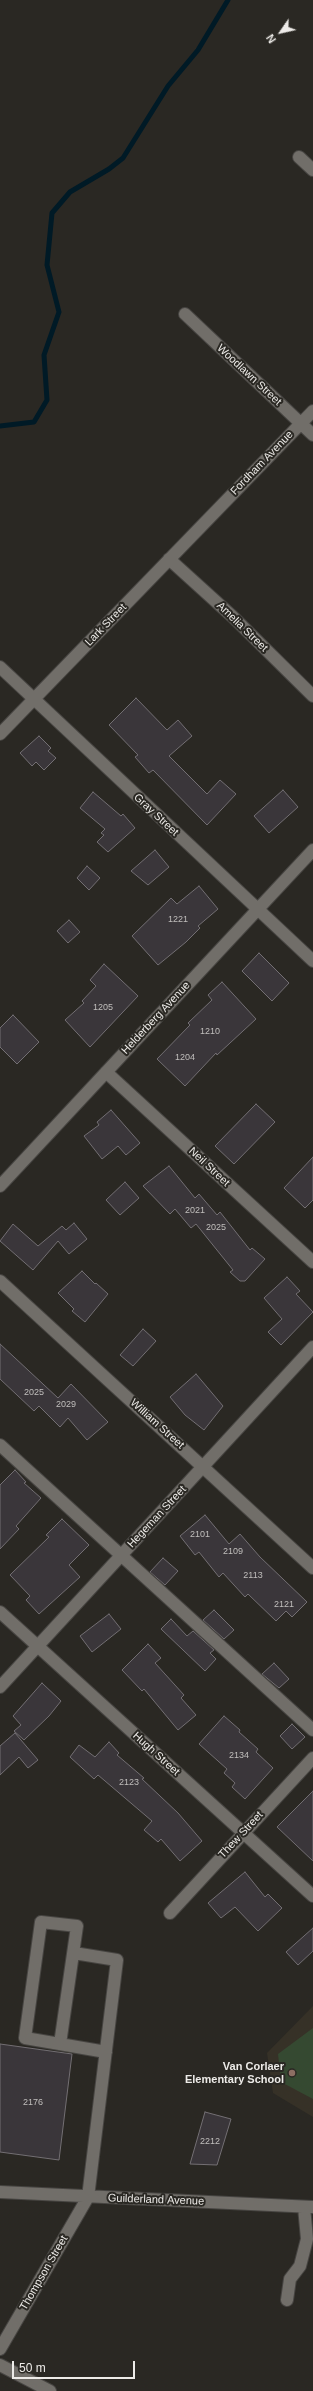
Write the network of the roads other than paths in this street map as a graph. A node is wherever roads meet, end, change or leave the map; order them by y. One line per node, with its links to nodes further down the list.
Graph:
1 (299, 157): 2 (street)
2 (313, 170)
3 (184, 314): 5 (street, Woodlawn Street)
4 (313, 411): 5 (street, Fordham Avenue)
5 (301, 424): 6 (street, Woodlawn Street); 7 (street, Fordham Avenue)
6 (313, 436)
7 (211, 515): 8 (street, Lark Street)
8 (169, 559): 10 (street, Amelia Street); 11 (street, Lark Street)
9 (0, 667): 11 (street, Gray Street)
10 (313, 696)
11 (34, 699): 12 (street, Lark Street); 14 (street, Gray Street)
12 (0, 734)
13 (313, 850): 14 (street, Helderberg Avenue)
14 (256, 910): 15 (street, Gray Street); 16 (street, Helderberg Avenue)
15 (313, 961)
16 (106, 1072): 17 (street, Helderberg Avenue); 18 (street, Neil Street)
17 (0, 1186)
18 (313, 1262)
19 (0, 1281): 22 (street, William Street)
20 (313, 1347): 22 (street, Hegeman Street)
21 (0, 1445): 23 (street)
22 (203, 1467): 23 (street, Hegeman Street); 24 (street, William Street)
23 (121, 1557): 26 (street, Hegeman Street); 28 (street)
24 (313, 1568)
25 (0, 1612): 26 (street, Hugh Street)
26 (38, 1646): 27 (street, Hegeman Street); 30 (street, Hugh Street)
27 (0, 1687)
28 (313, 1730)
29 (313, 1758): 30 (street, Thew Street)
30 (243, 1833): 31 (street, Hugh Street); 32 (street, Thew Street)
31 (313, 1896)
32 (170, 1913)
33 (74, 1953): 34 (street); 34 (street); 35 (street)
34 (60, 2044): 35 (street)
35 (106, 2052): 37 (street)
36 (0, 2192): 37 (street, Guilderland Avenue)
37 (88, 2197): 38 (street, Guilderland Avenue); 40 (street, Thompson Street)
38 (309, 2207): 39 (street)
39 (287, 2300)
40 (0, 2349)
41 (0, 2365): 42 (street)
42 (50, 2391)

